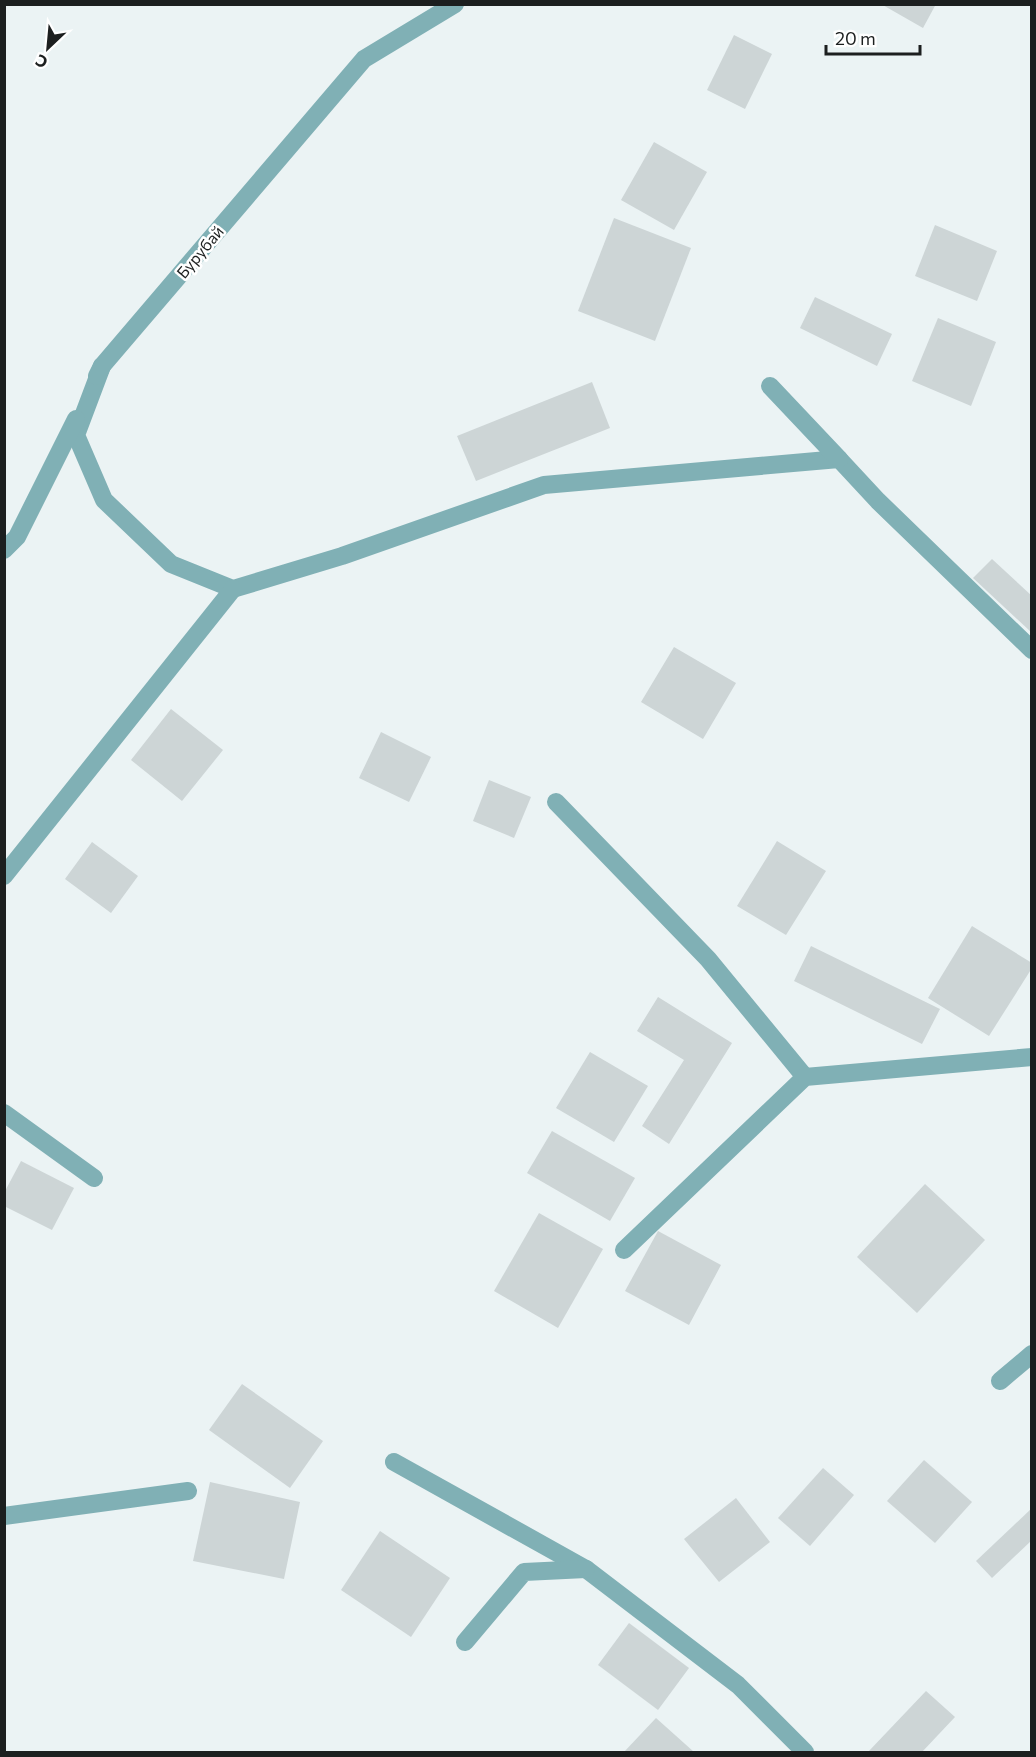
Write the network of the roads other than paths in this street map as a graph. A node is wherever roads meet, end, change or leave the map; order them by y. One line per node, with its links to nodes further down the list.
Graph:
1 (454, 4): 2 (street, Бурубай)
2 (102, 366): 5 (street, Бурубай); 6 (street)
3 (770, 386): 4 (street)
4 (839, 459): 6 (street); 7 (street)
5 (4, 550)
6 (233, 589): 9 (street)
7 (1032, 650)
8 (556, 802): 11 (street)
9 (4, 876)
10 (1032, 1057): 11 (street)
11 (805, 1077): 14 (street)
12 (4, 1113): 13 (street)
13 (94, 1178)
14 (624, 1250)
15 (1032, 1354): 16 (street)
16 (1000, 1380)
17 (394, 1462): 20 (street)
18 (188, 1491): 19 (street)
19 (4, 1516)
20 (586, 1569): 21 (street); 22 (street)
21 (465, 1642)
22 (805, 1752)

